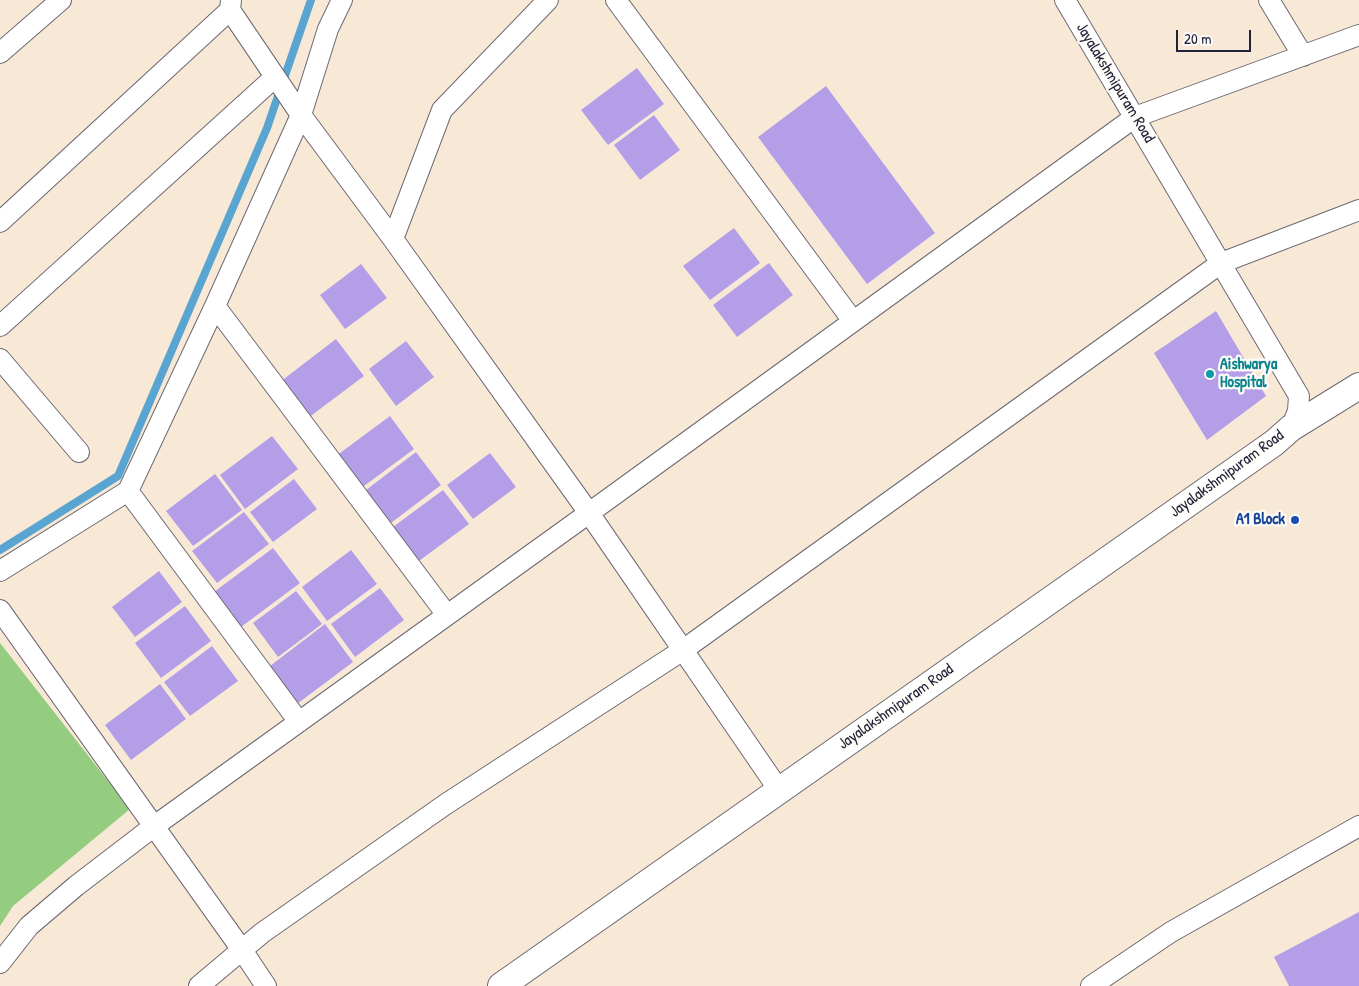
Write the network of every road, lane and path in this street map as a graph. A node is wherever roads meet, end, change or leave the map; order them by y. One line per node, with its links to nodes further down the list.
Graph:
1 (61, 0): 9 (street)
2 (342, 0): 12 (street)
3 (548, 0): 16 (street)
4 (616, 0): 19 (street)
5 (1065, 0): 13 (street, Jayalakshmipuram Road)
6 (1269, 0): 10 (street)
7 (230, 5): 11 (street); 15 (street)
8 (1359, 36): 10 (street)
9 (0, 53)
10 (1303, 56): 13 (street)
11 (275, 77): 12 (street); 20 (street)
12 (301, 115): 16 (street); 18 (street)
13 (1134, 117): 17 (street, Jayalakshmipuram Road); 19 (street)
14 (1359, 210): 17 (street)
15 (0, 222)
16 (393, 239): 26 (street)
17 (1221, 263): 23 (street, Jayalakshmipuram Road); 30 (street)
18 (215, 306): 25 (street); 29 (street)
19 (853, 321): 26 (street)
20 (0, 326)
21 (0, 359): 24 (street)
22 (1359, 386): 23 (street, Jayalakshmipuram Road)
23 (1291, 428): 32 (street, Jayalakshmipuram Road)
24 (79, 452)
25 (128, 491): 27 (street); 31 (street)
26 (589, 514): 29 (street); 30 (street)
27 (0, 571)
28 (0, 610): 33 (street)
29 (447, 615): 31 (street)
30 (683, 650): 32 (street); 35 (street)
31 (299, 722): 33 (street)
32 (779, 790): 39 (street, Jayalakshmipuram Road)
33 (153, 826): 35 (street); 36 (street)
34 (1359, 826): 40 (street)
35 (242, 950): 37 (street); 38 (street)
36 (0, 963)
37 (199, 986)
38 (266, 986)
39 (501, 986)
40 (1091, 986)

